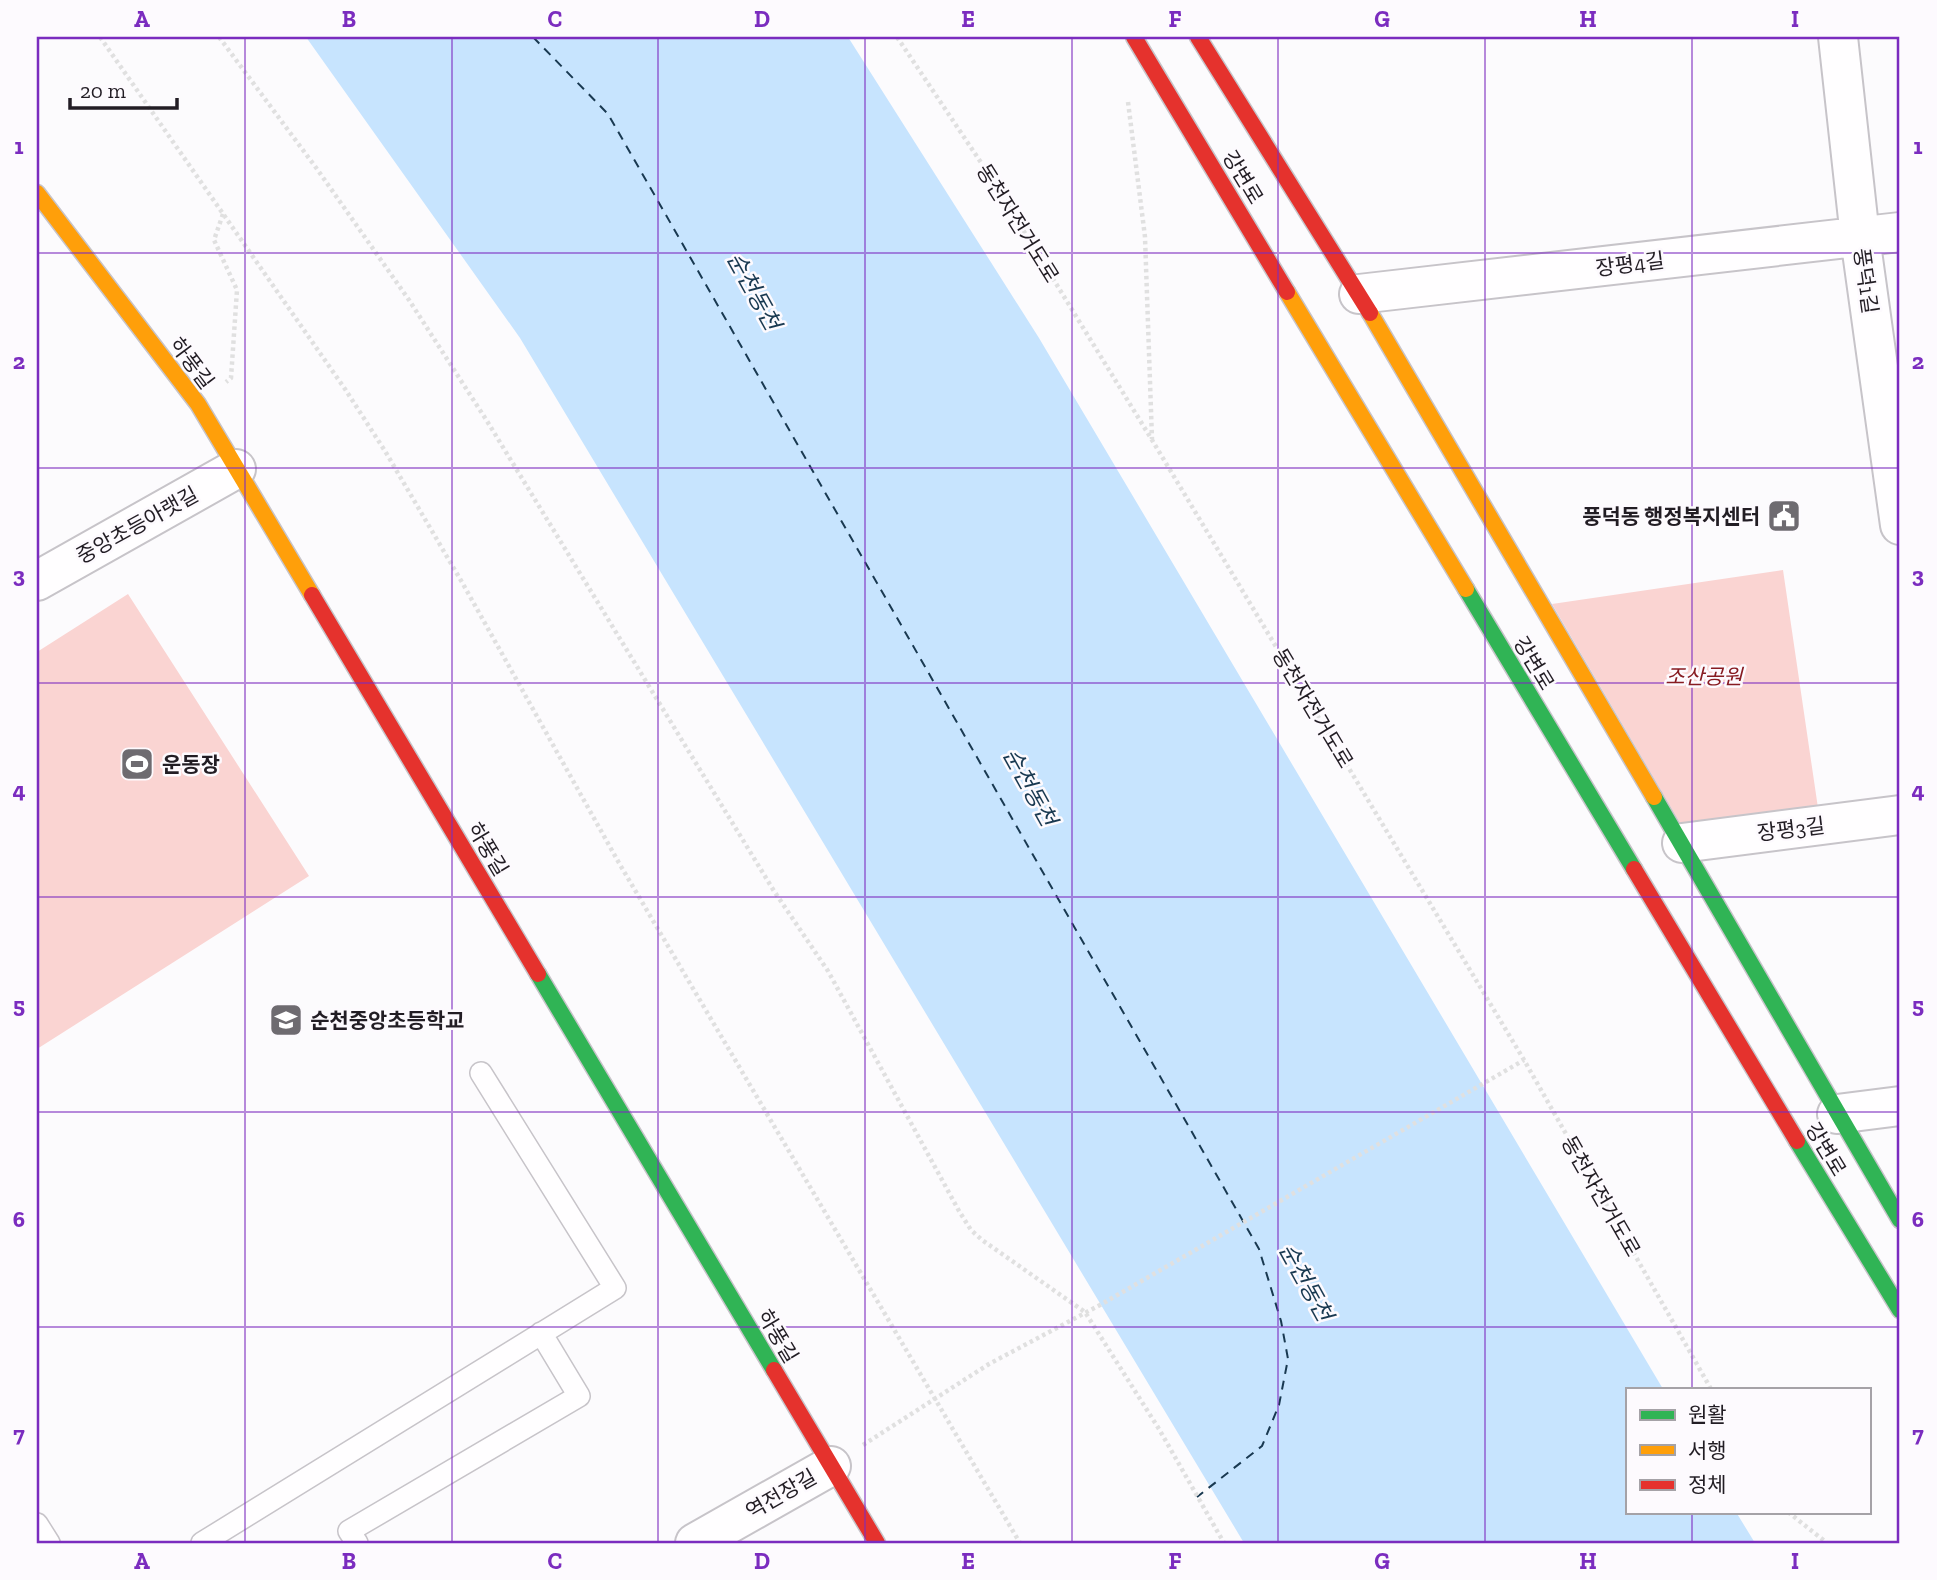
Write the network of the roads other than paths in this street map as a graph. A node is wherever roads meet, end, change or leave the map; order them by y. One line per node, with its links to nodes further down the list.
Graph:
1 (1134, 37): 17 (main road, 강변로)
2 (1198, 37): 7 (main road, 강변로)
3 (1838, 37): 6 (street, 풍덕1길)
4 (40, 204): 8 (main road, 하풍길)
5 (1900, 232): 6 (street, 장평4길)
6 (1860, 237): 7 (street, 장평4길); 9 (street, 풍덕1길)
7 (1359, 295): 12 (main road, 강변로)
8 (236, 469): 10 (street, 중앙초등아랫길); 19 (main road, 하풍길)
9 (1900, 522)
10 (37, 581)
11 (1900, 815): 12 (street, 장평3길)
12 (1682, 843): 15 (main road, 강변로)
13 (481, 1073): 18 (lane)
14 (1900, 1106): 15 (street)
15 (1837, 1114): 16 (main road, 강변로)
16 (1900, 1220)
17 (1900, 1310)
18 (541, 1333): 22 (lane); 23 (lane)
19 (831, 1466): 24 (street, 역전장길); 25 (main road, 하풍길)
20 (37, 1524): 21 (lane)
21 (49, 1543)
22 (202, 1543)
23 (357, 1543)
24 (695, 1543)
25 (877, 1543)

